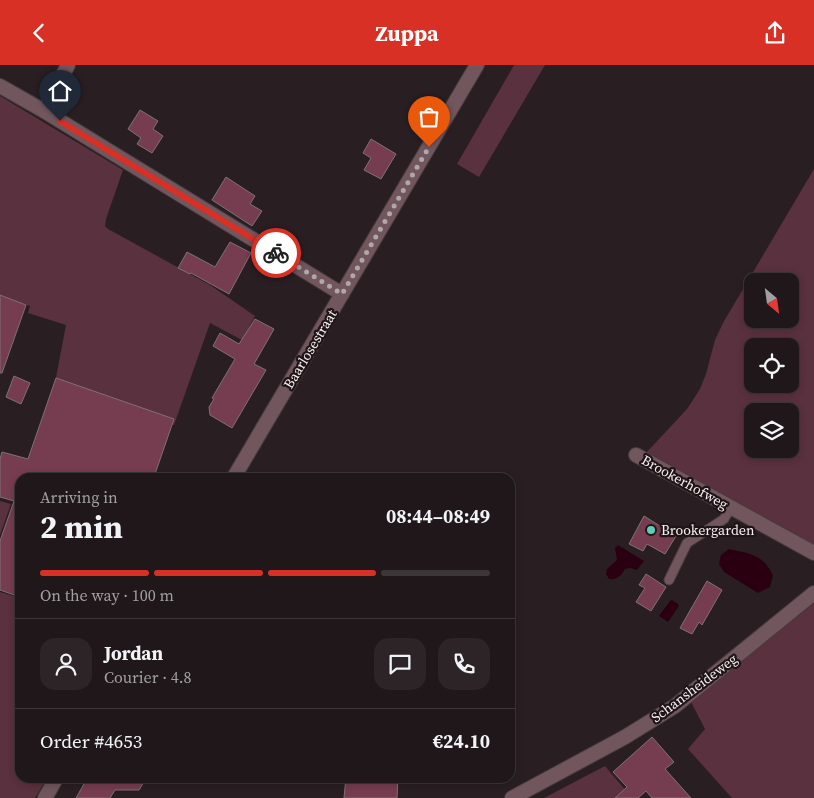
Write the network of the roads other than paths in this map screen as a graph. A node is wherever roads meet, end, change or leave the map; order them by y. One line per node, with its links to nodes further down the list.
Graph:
1 (68, 65): 4 (street)
2 (477, 65): 5 (street, Baarlosestraat)
3 (0, 86): 4 (street)
4 (44, 111): 5 (street)
5 (342, 294): 7 (street, Baarlosestraat)
6 (636, 455): 8 (street, Brookerhofweg)
7 (236, 473)
8 (731, 507): 9 (street, Brookerhofweg); 10 (lane)
9 (814, 553)
10 (669, 580)
11 (814, 593): 14 (street, Schansheideweg)
12 (54, 783): 13 (street)
13 (45, 798)
14 (512, 798)

